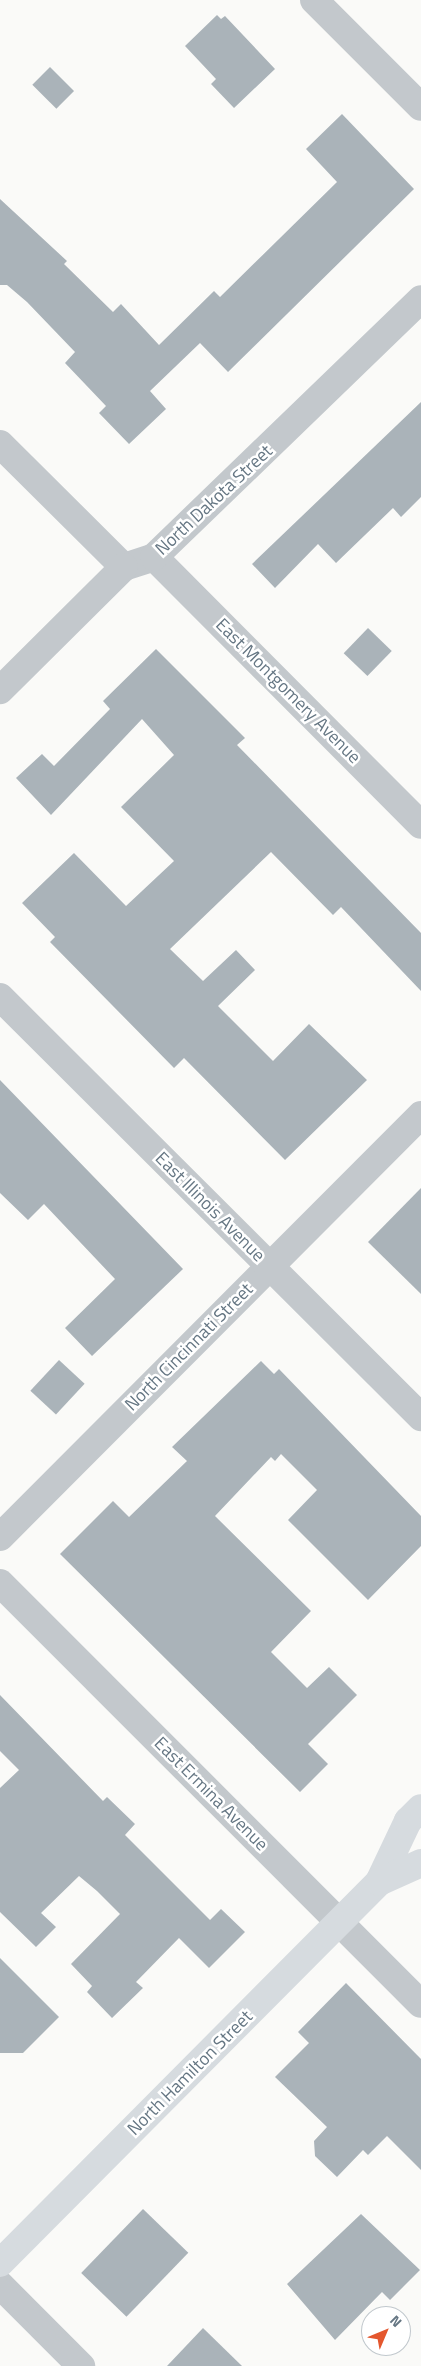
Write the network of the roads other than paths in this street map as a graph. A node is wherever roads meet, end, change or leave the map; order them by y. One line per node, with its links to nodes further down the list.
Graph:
1 (314, 0): 2 (street)
2 (421, 107)
3 (421, 299): 5 (street, North Dakota Street)
4 (0, 444): 6 (street)
5 (154, 557): 6 (street, North Dakota Street); 8 (street, East Montgomery Avenue)
6 (124, 567): 7 (street, North Dakota Street)
7 (0, 690)
8 (421, 825)
9 (0, 997): 11 (street, East Illinois Avenue)
10 (421, 1115): 11 (street, North Cincinnati Street)
11 (270, 1266): 12 (street, East Illinois Avenue); 13 (street, North Cincinnati Street)
12 (421, 1417)
13 (0, 1537)
14 (0, 1583): 18 (street, East Ermina Avenue)
15 (421, 1808): 17 (main road, North Hamilton Street)
16 (421, 1863): 17 (main road, North Hamilton Street)
17 (379, 1882): 18 (main road, North Hamilton Street)
18 (338, 1922): 19 (street, East Ermina Avenue); 20 (main road, North Hamilton Street)
19 (421, 2004)
20 (0, 2263)
21 (0, 2285): 22 (street)
22 (81, 2366)

